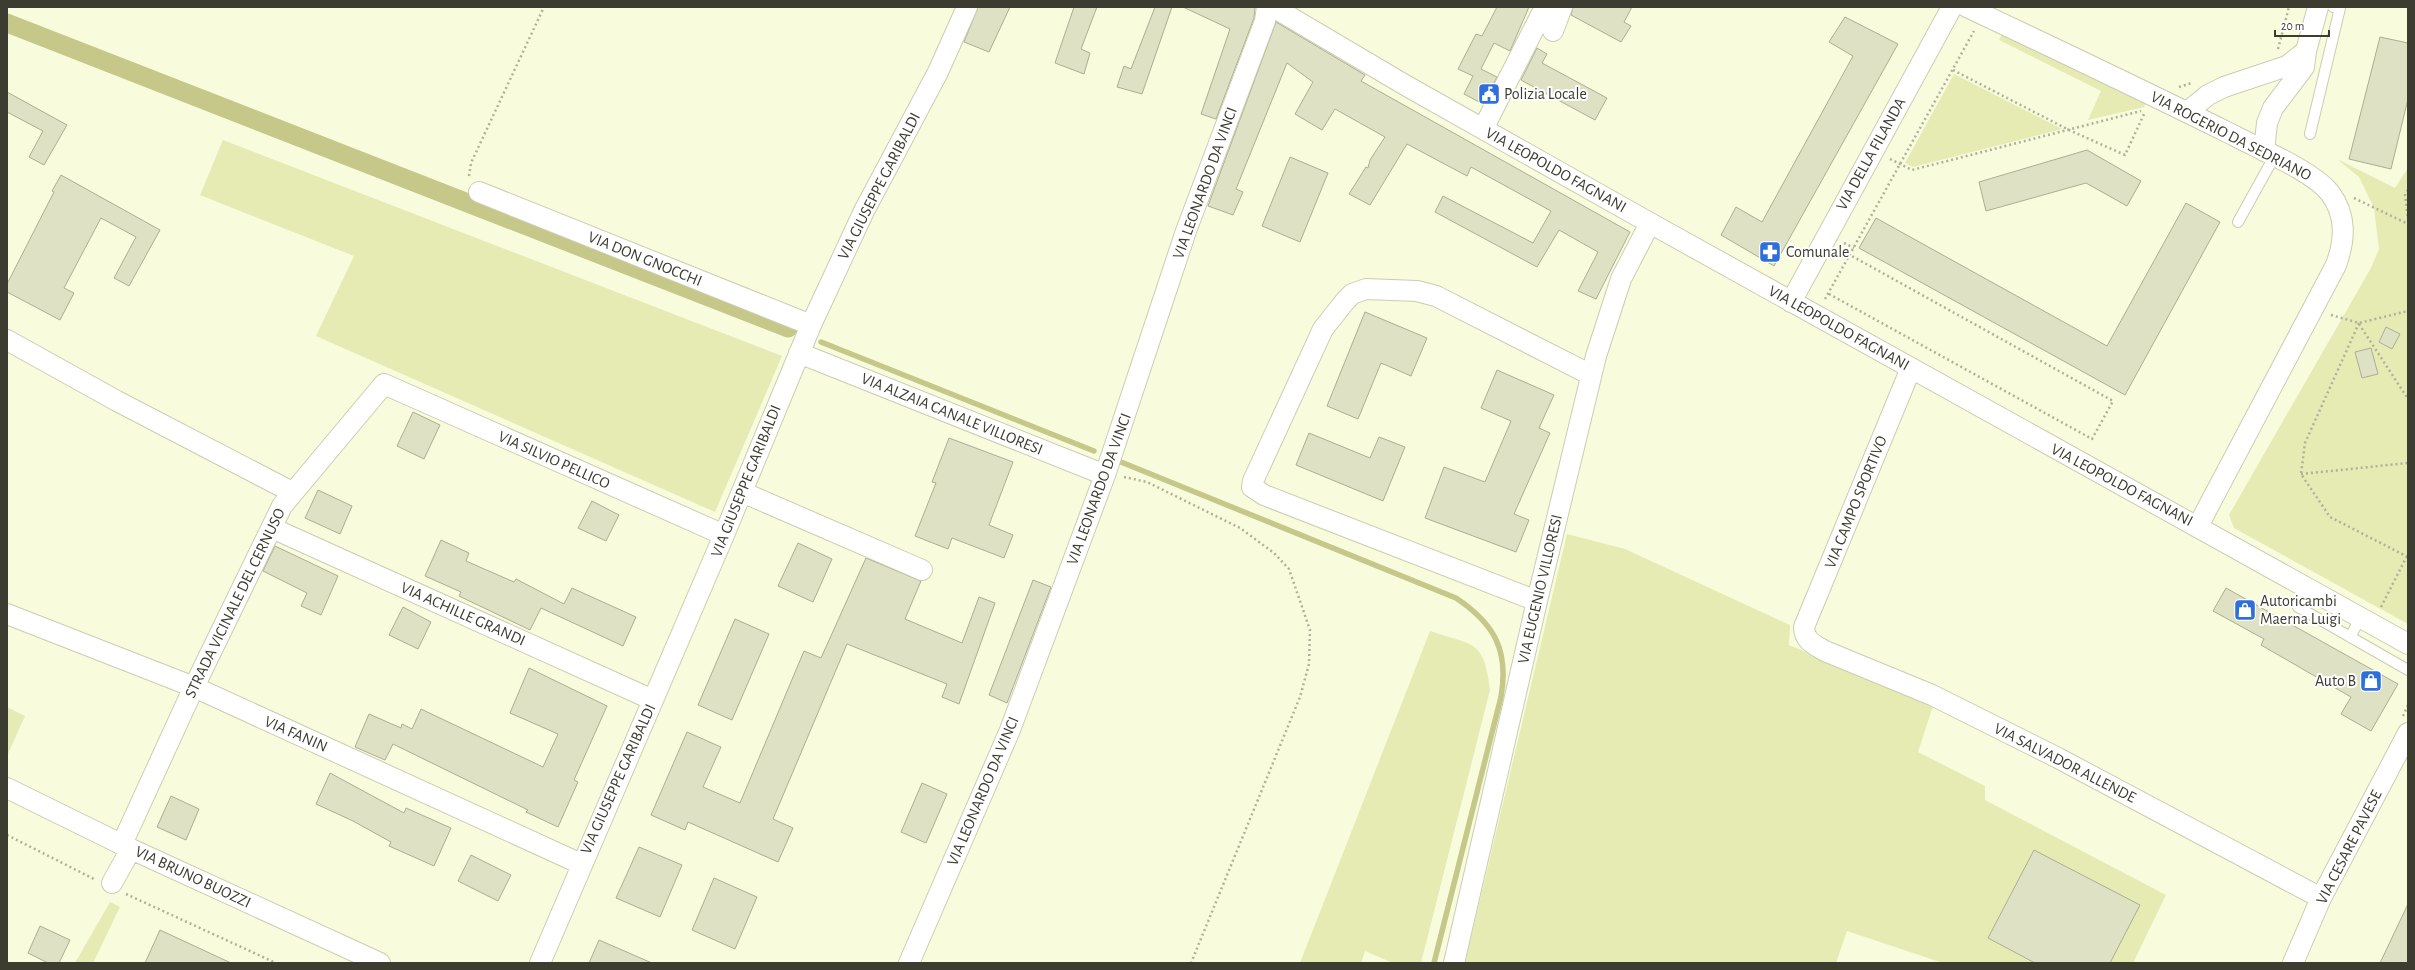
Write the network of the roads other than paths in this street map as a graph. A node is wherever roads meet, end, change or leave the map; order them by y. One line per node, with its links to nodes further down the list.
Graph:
1 (967, 7): 20 (street, VIA GIUSEPPE GARIBALDI)
2 (1267, 7): 26 (street, VIA LEONARDO DA VINCI)
3 (1273, 7): 13 (street, VIA LEOPOLDO FAGNANI)
4 (1545, 7): 13 (street)
5 (1562, 7): 10 (street)
6 (1952, 7): 19 (street, VIA DELLA FILANDA)
7 (2318, 7): 11 (street)
8 (2333, 7): 14 (lane)
9 (1975, 11): 12 (street, VIA ROGERIO DA SEDRIANO)
10 (1553, 31)
11 (2306, 51): 12 (street); 15 (street)
12 (2187, 112): 15 (street, VIA ROGERIO DA SEDRIANO)
13 (1483, 129): 18 (street, VIA LEOPOLDO FAGNANI)
14 (2310, 134)
15 (2269, 154): 17 (lane); 29 (street, VIA ROGERIO DA SEDRIANO)
16 (479, 192): 20 (street, VIA DON GNOCCHI)
17 (2238, 222)
18 (1650, 223): 19 (street, VIA LEOPOLDO FAGNANI); 24 (street, VIA EUGENIO VILLORESI)
19 (1791, 302): 23 (street, VIA LEOPOLDO FAGNANI)
20 (811, 325): 22 (street, VIA GIUSEPPE GARIBALDI)
21 (7, 340): 27 (street)
22 (799, 353): 26 (street, VIA ALZAIA CANALE VILLORESI); 28 (street, VIA GIUSEPPE GARIBALDI)
23 (1911, 368): 29 (street, VIA LEOPOLDO FAGNANI); 37 (street, VIA CAMPO SPORTIVO)
24 (1591, 375): 34 (street, VIA EUGENIO VILLORESI); 34 (street)
25 (384, 384): 27 (street, STRADA VICINALE DEL CERNUSO); 31 (street, VIA SILVIO PELLICO)
26 (1105, 476): 51 (street, VIA LEONARDO DA VINCI)
27 (292, 492): 30 (street, STRADA VICINALE DEL CERNUSO)
28 (742, 492): 31 (street, VIA GIUSEPPE GARIBALDI); 32 (street)
29 (2198, 526): 33 (street, VIA LEOPOLDO FAGNANI)
30 (272, 528): 41 (street, STRADA VICINALE DEL CERNUSO); 42 (street, VIA ACHILLE GRANDI)
31 (724, 535): 42 (street, VIA GIUSEPPE GARIBALDI)
32 (922, 570)
33 (2308, 588): 36 (street, VIA LEOPOLDO FAGNANI); 38 (lane)
34 (1536, 601): 52 (street, VIA EUGENIO VILLORESI)
35 (7, 614): 41 (street, VIA FANIN)
36 (2367, 620): 38 (lane); 39 (street, VIA LEOPOLDO FAGNANI)
37 (1806, 636): 48 (street, VIA SALVADOR ALLENDE)
38 (2350, 637): 40 (lane)
39 (2408, 644)
40 (2408, 670)
41 (194, 687): 45 (street, STRADA VICINALE DEL CERNUSO); 46 (street, VIA FANIN)
42 (653, 700): 46 (street, VIA GIUSEPPE GARIBALDI)
43 (2408, 733): 48 (street, VIA CESARE PAVESE)
44 (7, 788): 45 (street, VIA BRUNO BUOZZI)
45 (126, 847): 47 (street, STRADA VICINALE DEL CERNUSO); 49 (street, VIA BRUNO BUOZZI)
46 (582, 864): 50 (street, VIA GIUSEPPE GARIBALDI)
47 (109, 885)
48 (2322, 898): 53 (street, VIA CESARE PAVESE)
49 (380, 963)
50 (540, 963)
51 (909, 963)
52 (1454, 963)
53 (2293, 963)

